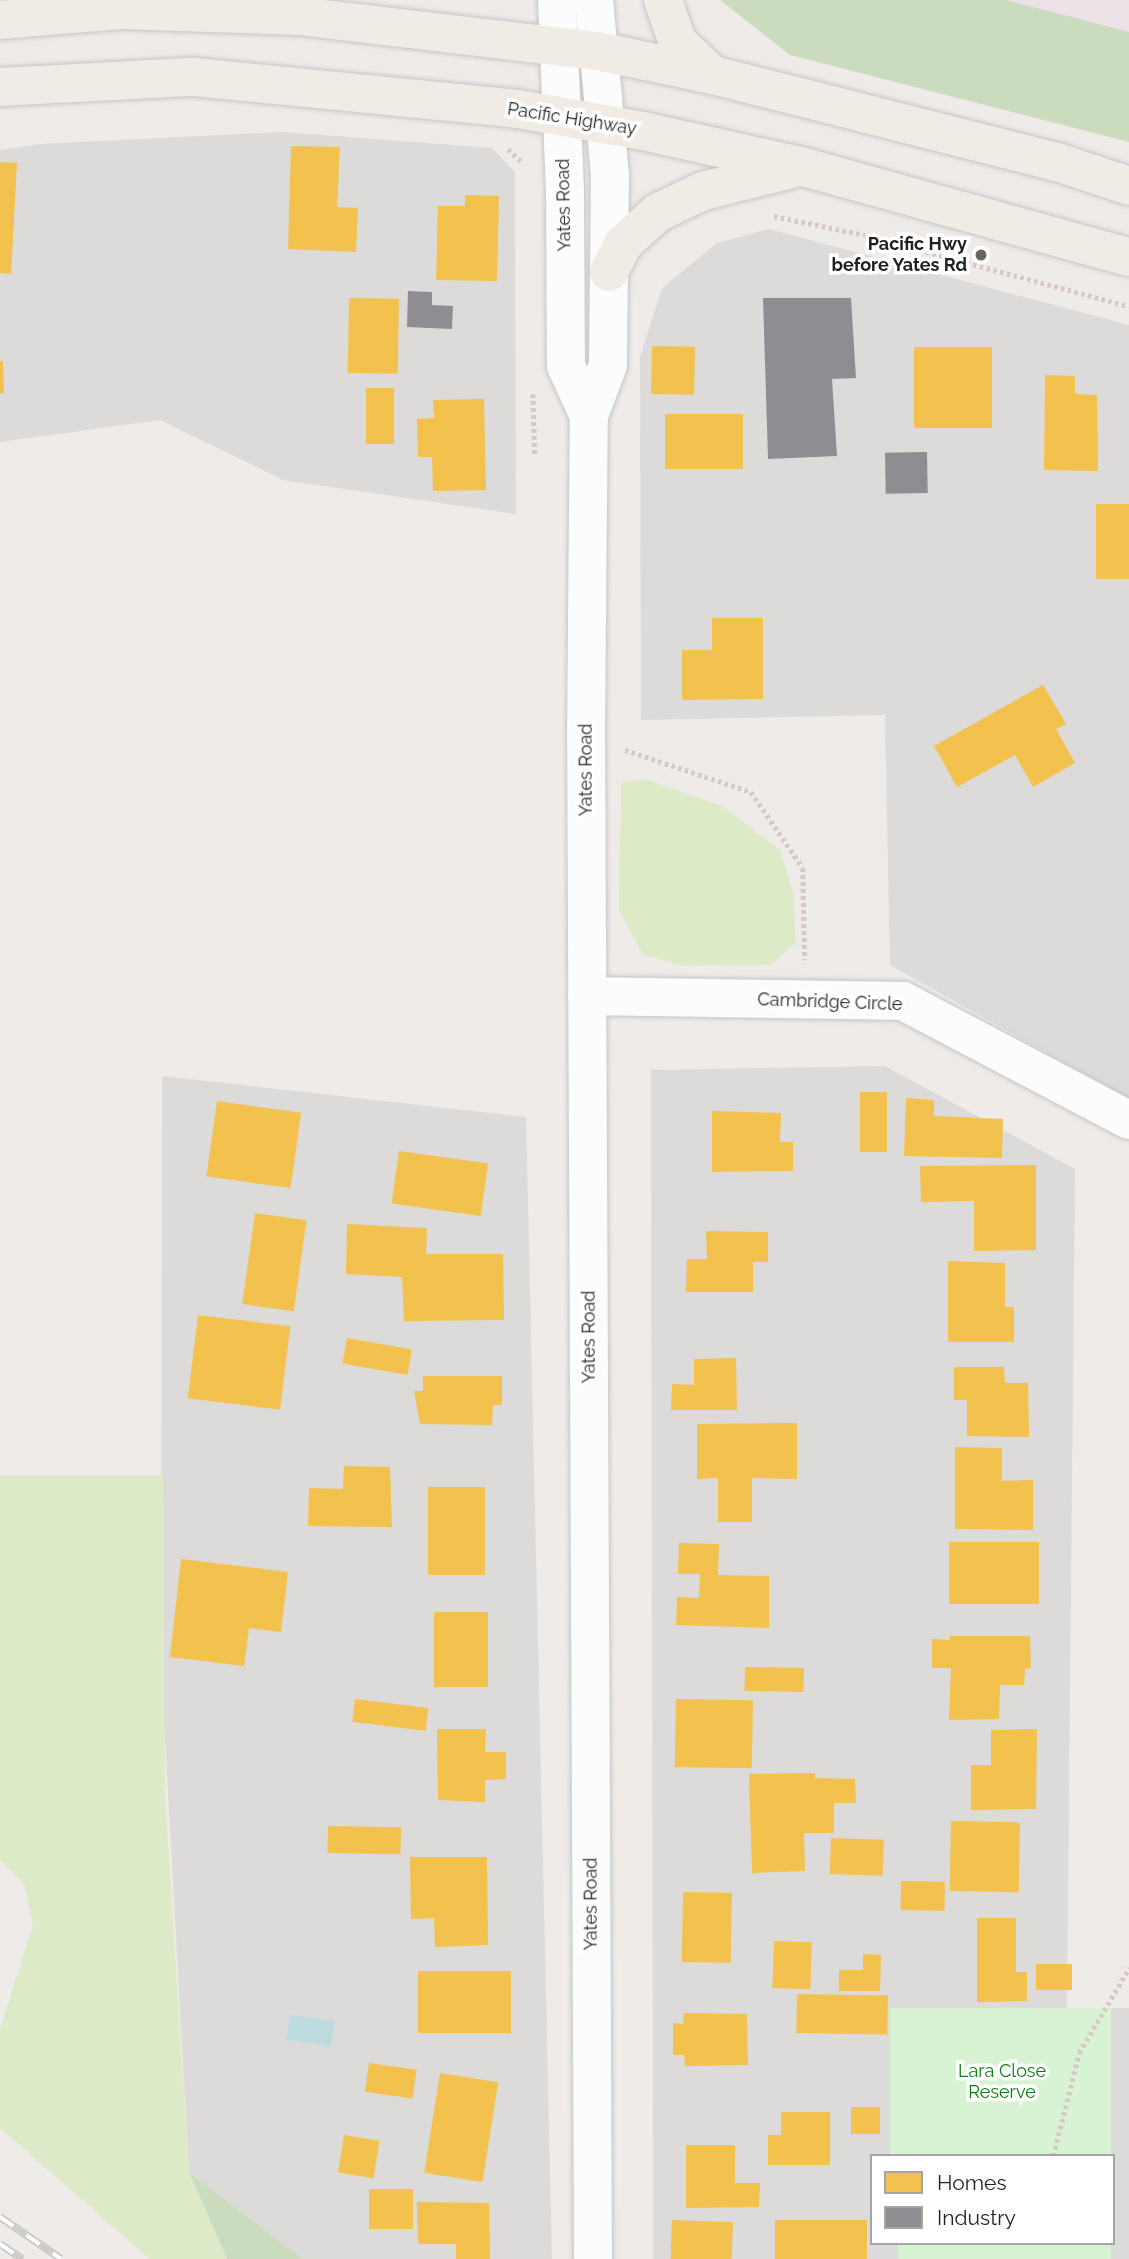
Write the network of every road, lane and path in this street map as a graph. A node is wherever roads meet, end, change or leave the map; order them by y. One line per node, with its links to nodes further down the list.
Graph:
1 (365, 0): 5 (main road)
2 (557, 0): 7 (street, Yates Road)
3 (594, 0): 8 (street, Yates Road)
4 (663, 0): 9 (main road)
5 (299, 16): 6 (main road); 7 (main road)
6 (0, 20)
7 (559, 46): 8 (main road); 11 (street, Yates Road)
8 (597, 51): 9 (main road); 12 (street, Yates Road)
9 (713, 75): 16 (main road)
10 (0, 86): 11 (main road, Pacific Highway)
11 (562, 116): 12 (main road, Pacific Highway); 22 (street, Yates Road)
12 (603, 123): 14 (main road, Pacific Highway); 19 (street, Yates Road)
13 (500, 144): 15 (path)
14 (800, 166): 18 (main road, Pacific Highway); 19 (main road)
15 (526, 168)
16 (1129, 186)
17 (767, 215): 20 (path)
18 (1129, 257)
19 (609, 272): 22 (street, Yates Road)
20 (1129, 306)
21 (533, 387): 23 (path)
22 (589, 415): 24 (street, Yates Road)
23 (535, 456)
24 (586, 737): 25 (street, Yates Road); 26 (path)
25 (587, 996): 26 (street, Cambridge Circle); 30 (street, Yates Road)
26 (806, 1000): 27 (street, Cambridge Circle)
27 (1129, 1121)
28 (1129, 1968): 29 (path)
29 (1053, 2154)
30 (593, 2259)

